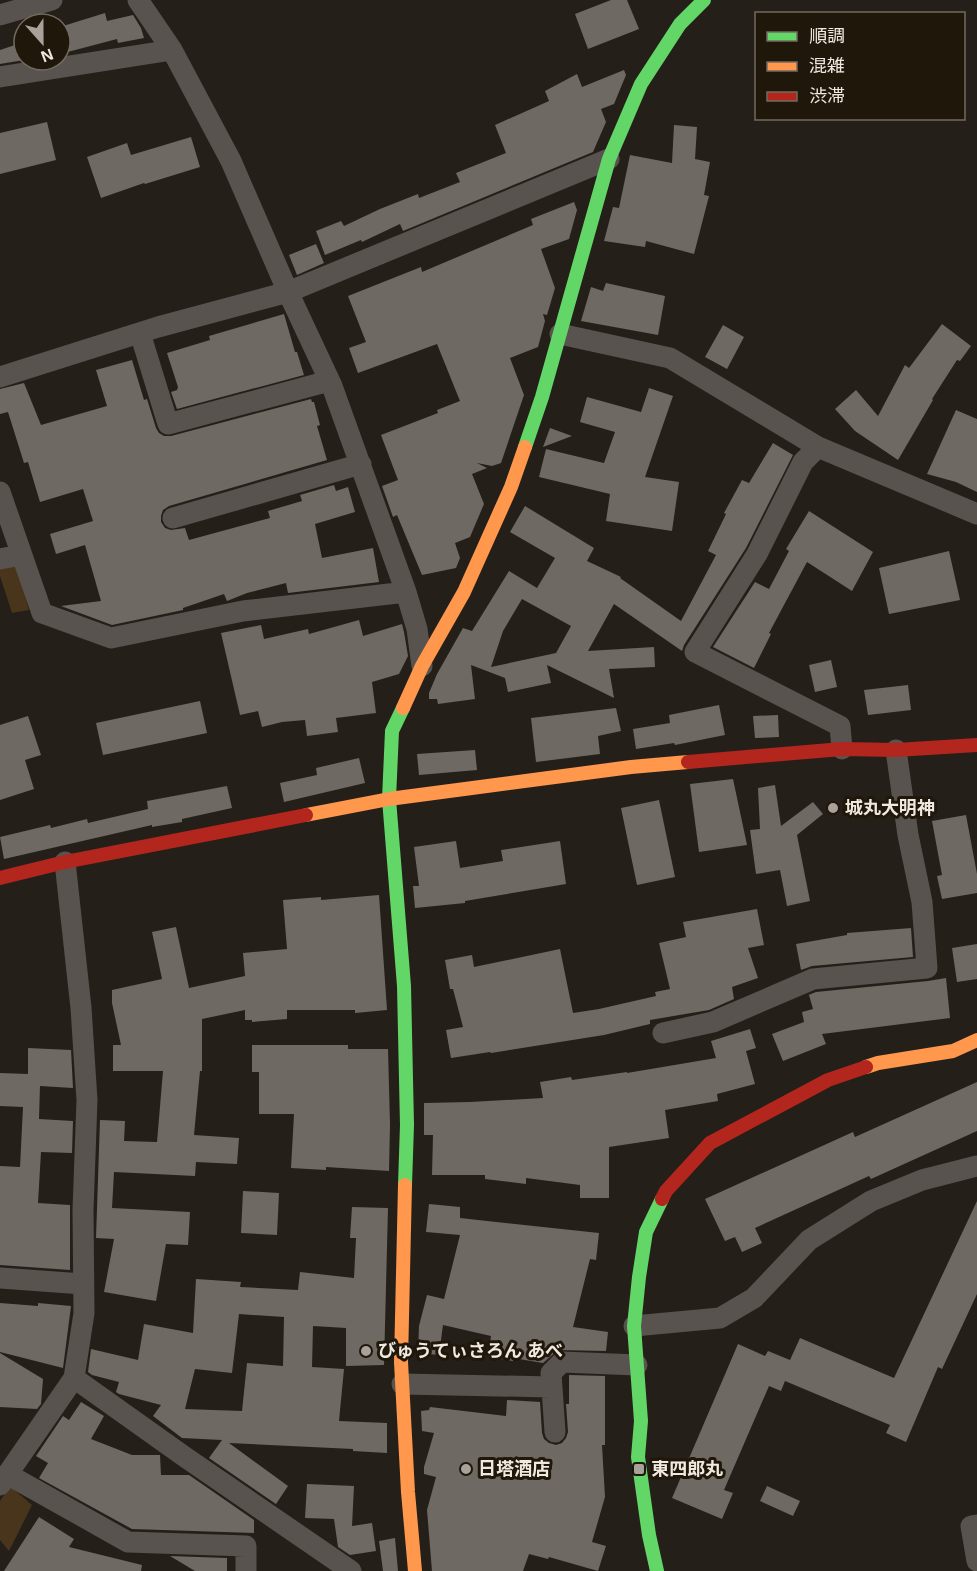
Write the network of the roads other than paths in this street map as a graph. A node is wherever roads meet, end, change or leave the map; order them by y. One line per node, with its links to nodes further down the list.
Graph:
1 (52, 0): 4 (street)
2 (138, 0): 5 (street)
3 (704, 0): 7 (street)
4 (0, 15)
5 (172, 50): 6 (street); 8 (street)
6 (0, 77)
7 (609, 159): 8 (street); 10 (street)
8 (288, 292): 9 (street); 12 (street)
9 (140, 333): 11 (street); 12 (street)
10 (560, 334): 13 (street); 21 (street)
11 (0, 377)
12 (329, 381): 14 (street)
13 (818, 447): 16 (street); 23 (street)
14 (361, 464): 17 (street); 20 (street)
15 (0, 492): 18 (street)
16 (977, 514)
17 (173, 518)
18 (21, 555): 19 (street); 20 (street)
19 (0, 559)
20 (406, 592): 21 (street)
21 (422, 666): 25 (street)
22 (977, 745): 24 (street)
23 (842, 749): 24 (street); 25 (street)
24 (896, 750): 28 (street)
25 (389, 799): 26 (street); 36 (street)
26 (65, 862): 27 (street); 32 (street)
27 (0, 878)
28 (663, 1033)
29 (977, 1040): 33 (street)
30 (977, 1166): 33 (street)
31 (0, 1278): 32 (street)
32 (83, 1284): 35 (street)
33 (634, 1326): 34 (street)
34 (637, 1365): 37 (street); 45 (street)
35 (74, 1378): 39 (street); 43 (street)
36 (402, 1384): 37 (street); 44 (street)
37 (552, 1387): 38 (street)
38 (555, 1432)
39 (4, 1480): 42 (street)
40 (977, 1525): 41 (street)
41 (977, 1561)
42 (246, 1571)
43 (351, 1571)
44 (416, 1571)
45 (657, 1571)

